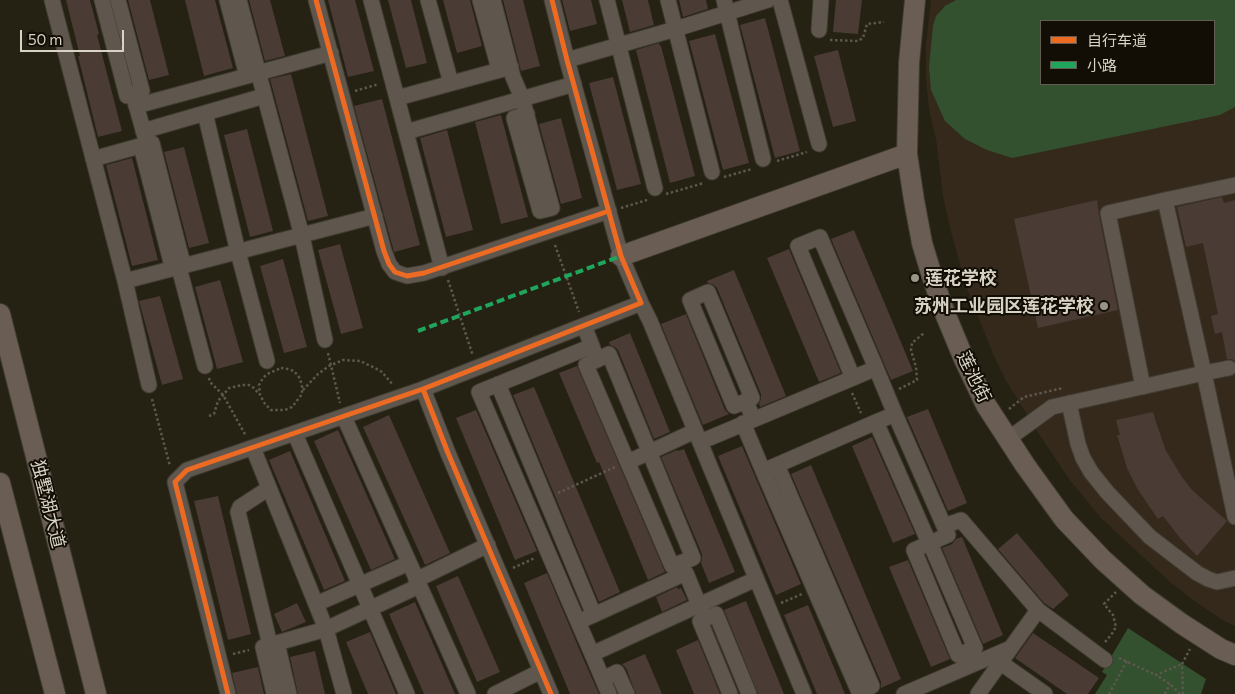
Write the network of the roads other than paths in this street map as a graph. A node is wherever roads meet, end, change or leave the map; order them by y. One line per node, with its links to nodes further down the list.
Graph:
1 (52, 0): 37 (street)
2 (102, 0): 31 (street)
3 (118, 0): 31 (street)
4 (227, 0): 25 (street)
5 (238, 0): 25 (street)
6 (316, 0): 22 (street)
7 (371, 0): 29 (street)
8 (428, 0): 26 (street)
9 (480, 0): 24 (street)
10 (493, 0): 24 (street)
11 (552, 0): 23 (street)
12 (607, 0): 21 (street)
13 (668, 0): 19 (street)
14 (768, 0): 18 (street)
15 (780, 0): 35 (street)
16 (821, 0): 20 (street)
17 (914, 0): 36 (main road, 莲池街)
18 (725, 7): 19 (street); 38 (street)
19 (675, 29): 21 (street); 39 (street)
20 (819, 30)
21 (619, 45): 23 (street); 41 (street)
22 (331, 53): 25 (street); 44 (street)
23 (567, 60): 27 (street)
24 (505, 68): 26 (street); 30 (street)
25 (253, 75): 28 (street); 31 (street)
26 (451, 83): 29 (street)
27 (574, 84): 30 (street); 43 (street)
28 (264, 96): 32 (street); 46 (street)
29 (397, 98): 33 (street)
30 (522, 98): 33 (street); 45 (street)
31 (134, 100): 34 (street)
32 (205, 113): 34 (street); 47 (street)
33 (410, 130): 50 (street)
34 (144, 140): 37 (street); 49 (street)
35 (819, 144)
36 (907, 154): 48 (main road); 76 (main road, 莲池街)
37 (93, 159): 51 (street)
38 (763, 159)
39 (712, 172)
40 (1235, 185): 42 (street)
41 (655, 188)
42 (1165, 200): 62 (street); 66 (street)
43 (609, 212): 45 (street); 48 (street)
44 (375, 216): 46 (street); 50 (street)
45 (552, 231): 50 (street)
46 (302, 236): 47 (street); 55 (street)
47 (238, 252): 49 (street); 57 (street)
48 (622, 256): 52 (street)
49 (178, 264): 51 (street); 58 (street)
50 (442, 267)
51 (124, 281): 64 (street)
52 (640, 304): 54 (street); 75 (street)
53 (0, 314): 115 (main road, 独墅湖大道)
54 (584, 326): 56 (street); 59 (street)
55 (326, 340)
56 (594, 353): 65 (street); 78 (street); 79 (street)
57 (267, 361)
58 (205, 366)
59 (477, 368): 65 (street); 67 (street)
60 (876, 368): 63 (street); 63 (street); 70 (street)
61 (1229, 368): 62 (street)
62 (1204, 373): 66 (street); 86 (street)
63 (850, 379): 72 (street)
64 (149, 384)
65 (493, 386): 84 (street); 85 (street)
66 (1143, 387): 69 (street)
67 (423, 390): 71 (street); 89 (street)
68 (746, 401): 68 (street); 72 (street)
69 (1069, 403): 76 (street); 92 (street)
70 (895, 414): 73 (street); 87 (street)
71 (344, 417): 74 (street); 90 (street)
72 (748, 421): 75 (street); 81 (street)
73 (872, 424): 80 (street); 88 (street)
74 (295, 434): 77 (street); 95 (street)
75 (697, 436): 78 (street); 93 (street)
76 (1008, 439): 107 (main road, 莲池街)
77 (253, 448): 83 (street); 116 (street)
78 (649, 452): 79 (street); 91 (street)
79 (628, 462): 91 (street)
80 (777, 465): 81 (street); 96 (street)
81 (763, 471): 96 (street)
82 (0, 483): 114 (main road)
83 (269, 488): 97 (street); 104 (street)
84 (546, 498): 85 (street); 101 (street)
85 (528, 506): 102 (street)
86 (1235, 517)
87 (944, 526): 88 (street); 99 (street)
88 (930, 543): 109 (street)
89 (488, 545): 94 (street); 111 (street)
90 (409, 563): 94 (street); 95 (street)
91 (684, 568): 100 (street); 101 (street)
92 (1235, 578)
93 (756, 579): 100 (street); 128 (street)
94 (418, 583): 98 (street); 121 (street)
95 (360, 585): 97 (street); 98 (street)
96 (821, 585): 113 (street)
97 (316, 604): 103 (street)
98 (371, 608): 103 (street); 120 (street)
99 (1038, 610): 105 (street); 108 (street)
100 (702, 612): 106 (street); 126 (street); 127 (street)
101 (594, 615): 102 (street)
102 (578, 622): 106 (street)
103 (326, 629): 104 (street); 119 (street)
104 (270, 645): 117 (street); 118 (street)
105 (1011, 648): 109 (street); 110 (street)
106 (592, 654): 112 (street)
107 (1235, 655)
108 (1100, 656)
109 (969, 658): 129 (street)
110 (1001, 663): 130 (street); 131 (street)
111 (541, 671): 122 (street); 123 (street)
112 (603, 679): 124 (street); 125 (street)
113 (869, 691)
114 (55, 694)
115 (96, 694)
116 (228, 694)
117 (274, 694)
118 (289, 694)
119 (344, 694)
120 (407, 694)
121 (468, 694)
122 (495, 694)
123 (551, 694)
124 (610, 694)
125 (627, 694)
126 (730, 694)
127 (749, 694)
128 (804, 694)
129 (904, 694)
130 (978, 694)
131 (1045, 694)

